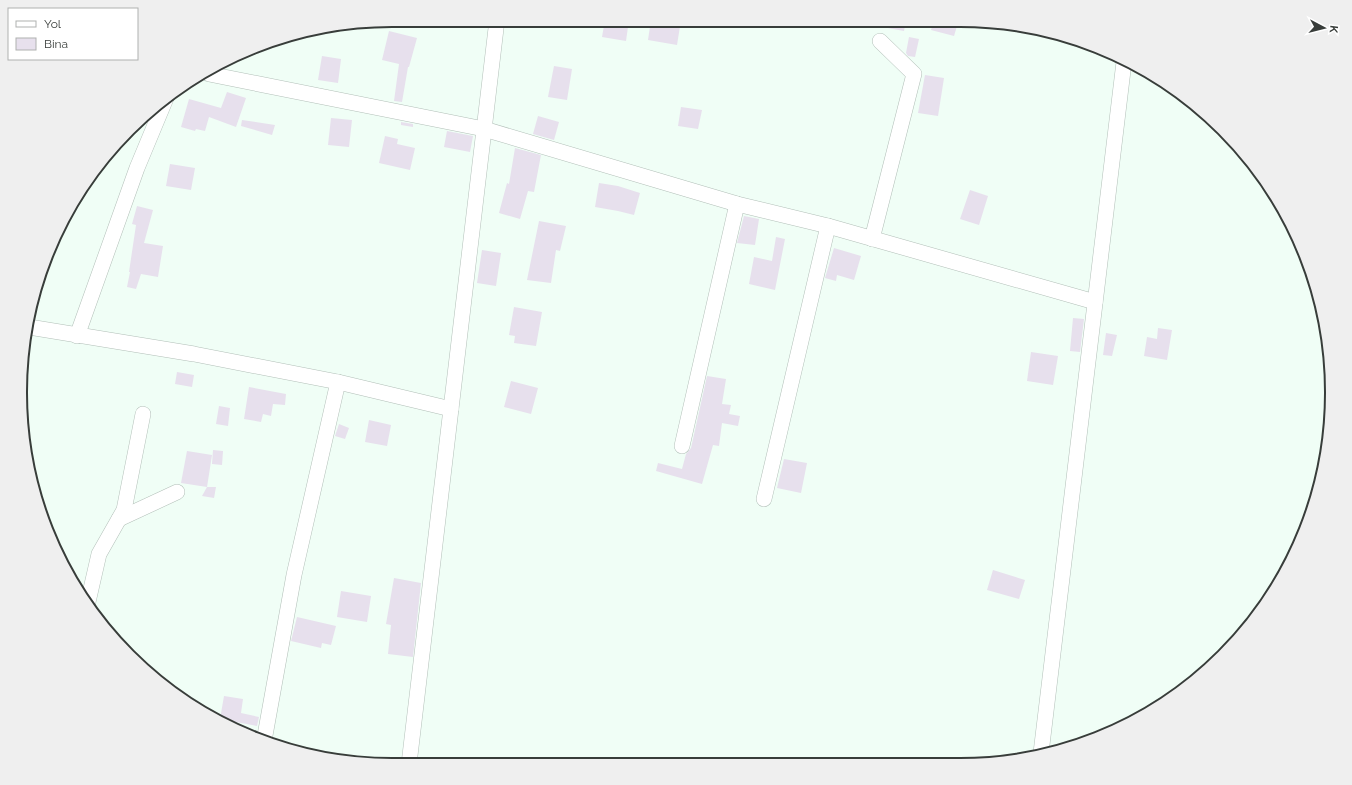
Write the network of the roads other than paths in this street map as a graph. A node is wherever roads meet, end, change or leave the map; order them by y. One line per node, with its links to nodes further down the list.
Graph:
1 (496, 27): 6 (street)
2 (880, 41): 9 (street)
3 (1123, 66): 10 (street)
4 (212, 75): 6 (street)
5 (161, 111): 12 (street)
6 (484, 129): 7 (street); 14 (street)
7 (737, 204): 8 (street); 16 (street)
8 (828, 226): 9 (street); 18 (street)
9 (872, 239): 10 (street)
10 (1096, 302): 22 (street)
11 (33, 328): 12 (street)
12 (77, 336): 13 (street)
13 (338, 382): 14 (street); 21 (street)
14 (451, 409): 23 (street)
15 (143, 414): 19 (street)
16 (682, 446)
17 (177, 492): 19 (street)
18 (764, 499)
19 (118, 519): 20 (street)
20 (89, 596)
21 (265, 735)
22 (1042, 749)
23 (410, 758)

